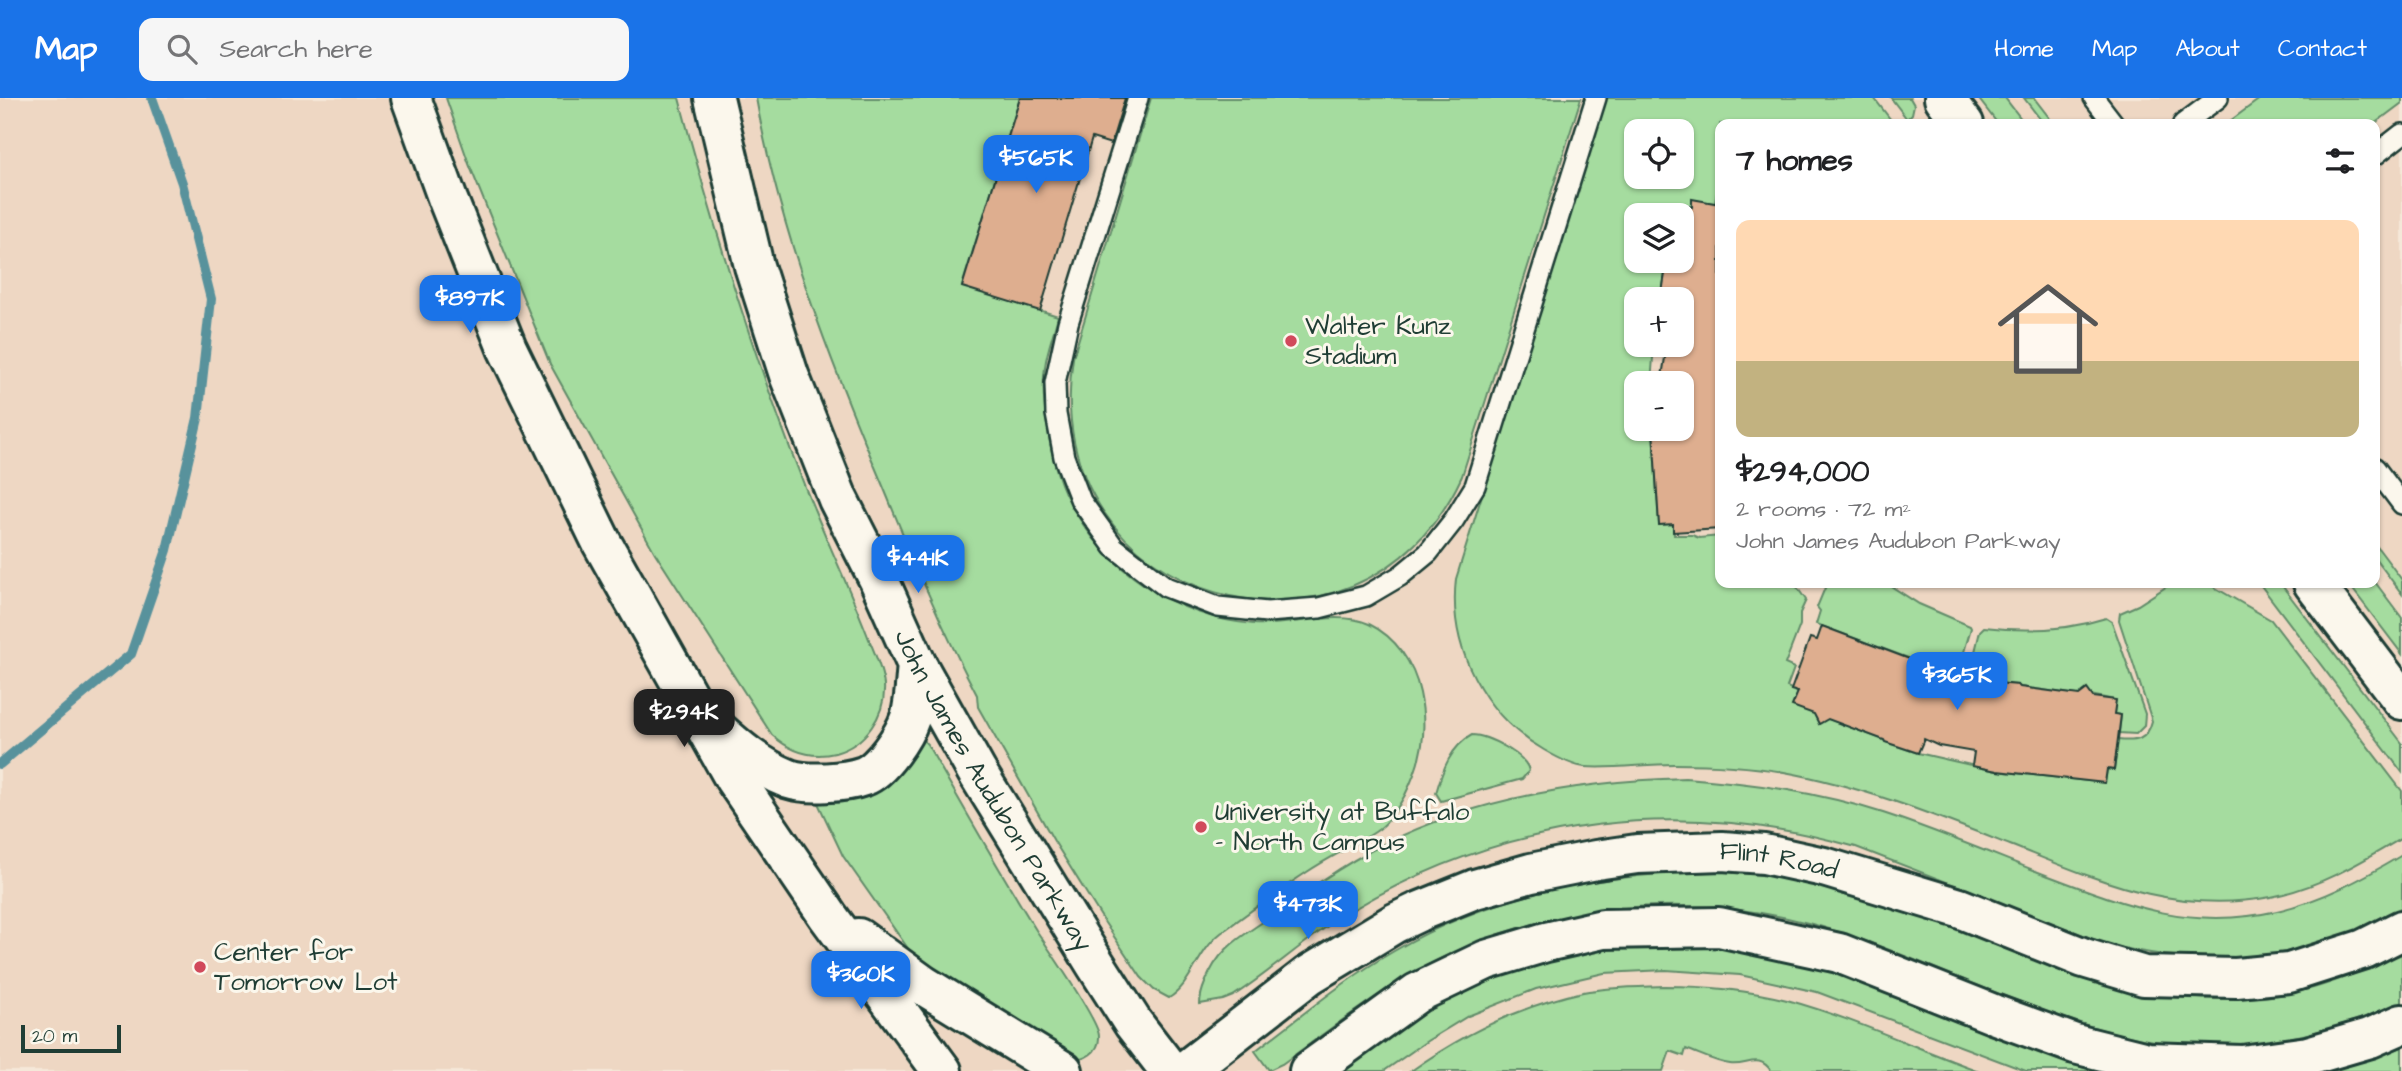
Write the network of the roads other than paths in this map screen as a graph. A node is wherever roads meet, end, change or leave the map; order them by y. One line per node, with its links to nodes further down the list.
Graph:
1 (411, 98): 18 (main road)
2 (714, 98): 16 (main road, John James Audubon Parkway)
3 (1138, 98): 4 (lane)
4 (1596, 98)
5 (1944, 98): 8 (main road)
6 (2094, 98): 9 (lane)
7 (2218, 98): 10 (lane)
8 (1960, 119)
9 (2110, 119)
10 (2190, 119)
11 (2402, 134): 12 (lane)
12 (2380, 151)
13 (2380, 475): 14 (lane)
14 (2402, 504)
15 (2317, 588): 17 (main road)
16 (917, 665): 18 (main road); 24 (main road, John James Audubon Parkway)
17 (2402, 699)
18 (696, 711): 19 (main road)
19 (828, 916): 22 (main road); 23 (main road)
20 (2402, 930): 25 (main road, Flint Road)
21 (2402, 1024): 26 (main road)
22 (942, 1071)
23 (1063, 1071)
24 (1170, 1071)
25 (1185, 1071)
26 (1309, 1071)

